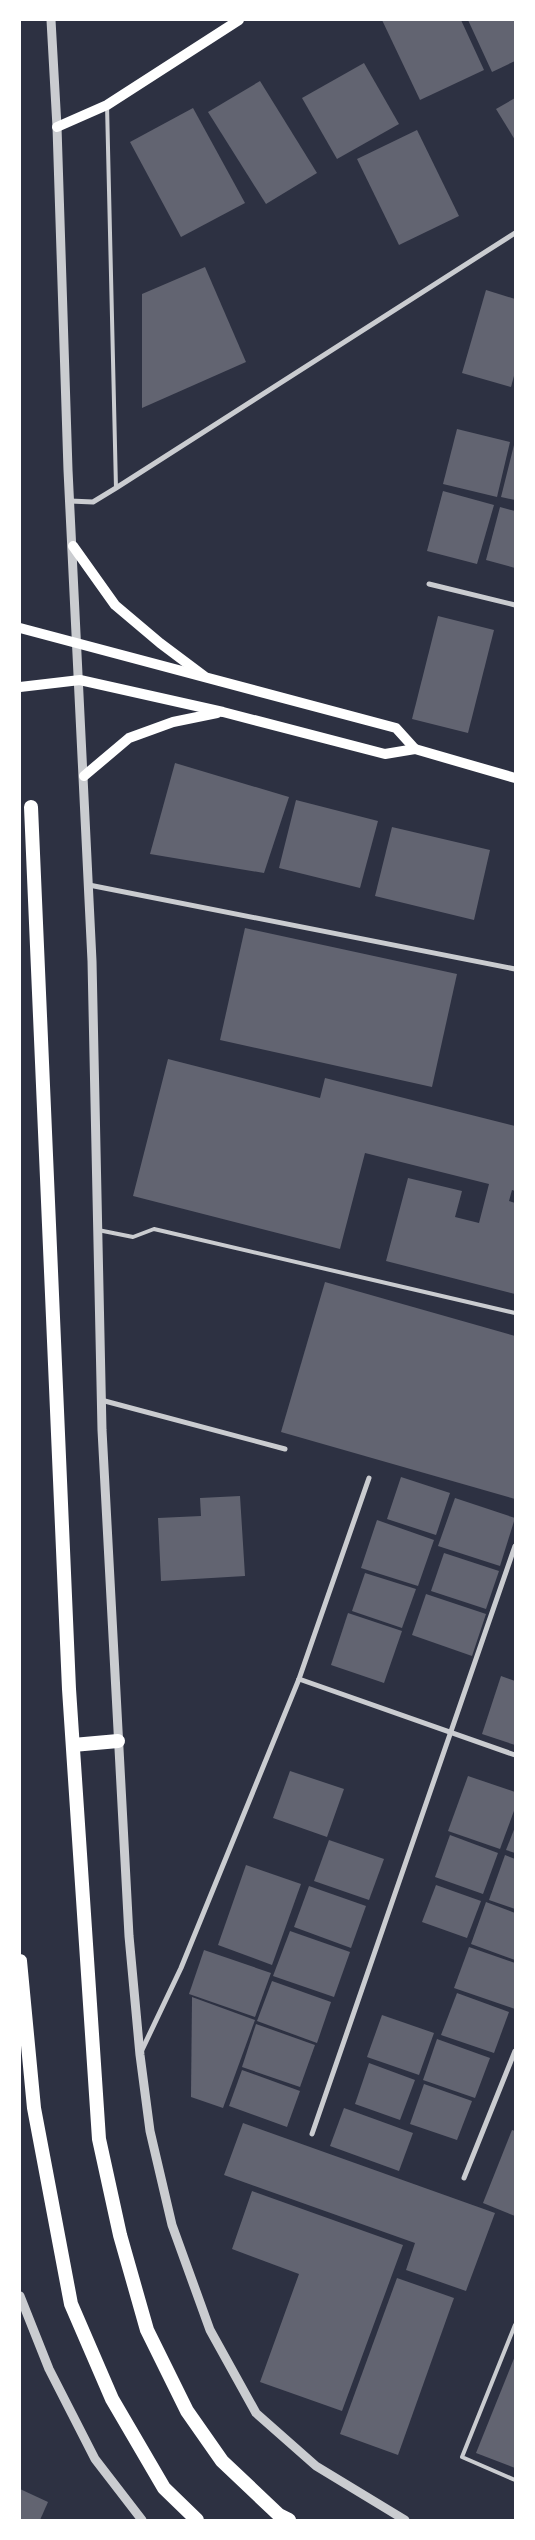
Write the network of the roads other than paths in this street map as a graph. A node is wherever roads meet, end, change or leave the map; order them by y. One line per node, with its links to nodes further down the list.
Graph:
1 (51, 20): 4 (street)
2 (239, 20): 3 (main road)
3 (107, 105): 4 (main road); 6 (lane)
4 (57, 127): 7 (street)
5 (515, 233): 6 (street)
6 (116, 488): 7 (street)
7 (70, 501): 8 (street)
8 (73, 546): 12 (street); 14 (main road)
9 (429, 584): 10 (street)
10 (515, 605)
11 (20, 628): 12 (main road)
12 (77, 642): 13 (street); 14 (main road)
13 (80, 680): 15 (main road); 16 (main road); 18 (street)
14 (210, 680): 17 (main road)
15 (20, 687)
16 (223, 712): 17 (main road); 18 (main road)
17 (415, 749): 19 (main road)
18 (84, 776): 21 (street)
19 (515, 778)
20 (31, 807): 32 (highway)
21 (89, 886): 22 (street); 23 (street)
22 (515, 970)
23 (98, 1230): 24 (lane); 25 (street)
24 (515, 1313)
25 (101, 1400): 26 (street); 31 (street)
26 (285, 1449)
27 (369, 1478): 29 (street)
28 (515, 1546): 30 (street)
29 (299, 1679): 30 (street); 36 (street)
30 (450, 1732): 33 (street); 37 (street)
31 (118, 1741): 32 (highway); 36 (street)
32 (73, 1745): 44 (highway)
33 (515, 1755)
34 (20, 1960): 43 (highway)
35 (515, 2051): 38 (street)
36 (140, 2055): 45 (street)
37 (312, 2134)
38 (464, 2178)
39 (20, 2296): 42 (street)
40 (515, 2325): 41 (lane)
41 (515, 2480)
42 (142, 2520)
43 (197, 2520)
44 (289, 2520)
45 (405, 2520)

